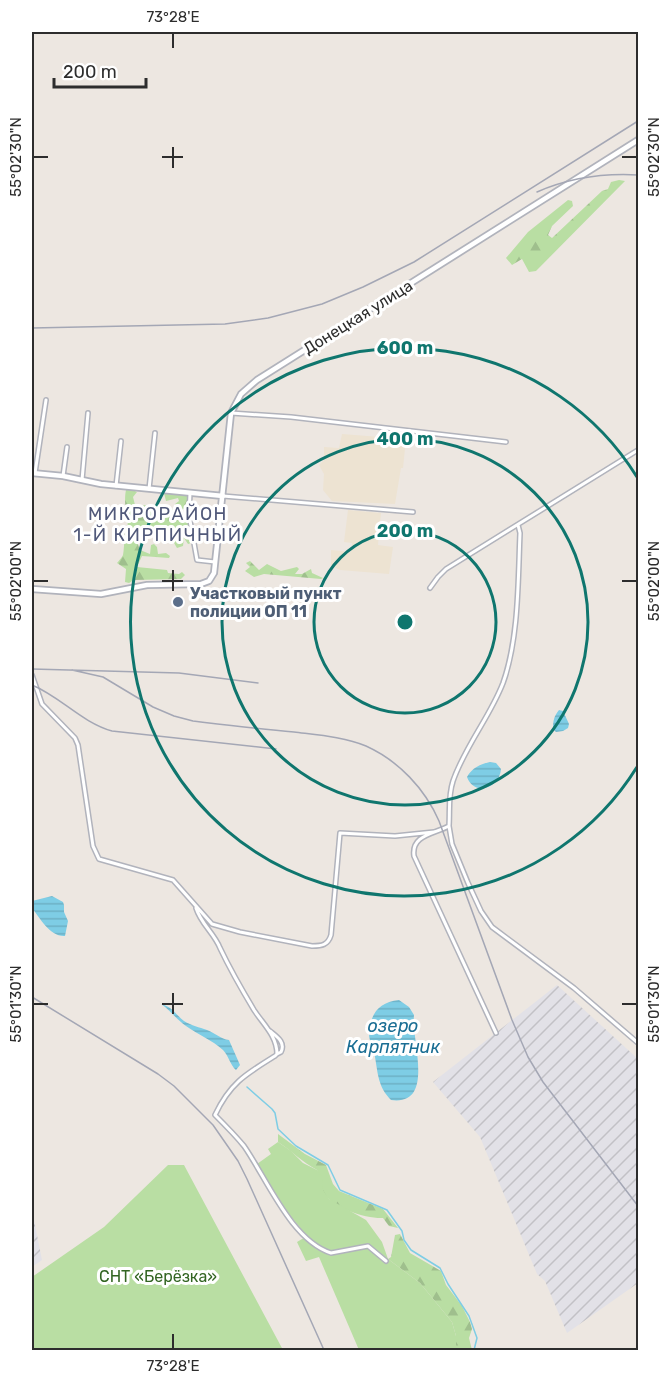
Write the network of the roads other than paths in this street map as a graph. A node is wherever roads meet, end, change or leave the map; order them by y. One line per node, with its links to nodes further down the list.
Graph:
1 (639, 141): 4 (main road, Донецкая улица)
2 (46, 400): 10 (street)
3 (88, 412): 12 (street)
4 (231, 413): 7 (street); 16 (main road, Донецкая улица)
5 (155, 433): 14 (street)
6 (121, 441): 13 (street)
7 (506, 442)
8 (67, 447): 11 (street)
9 (639, 450): 18 (street)
10 (33, 473): 11 (main road)
11 (63, 476): 12 (main road)
12 (82, 480): 13 (main road)
13 (116, 486): 14 (main road)
14 (149, 489): 15 (main road)
15 (190, 493): 16 (main road); 19 (street)
16 (223, 496): 17 (street); 19 (main road, Донецкая улица)
17 (413, 512)
18 (518, 525): 20 (street); 23 (street)
19 (215, 562): 21 (main road, Донецкая улица)
20 (430, 588)
21 (32, 589)
22 (32, 675): 25 (street)
23 (449, 826): 24 (street); 27 (street)
24 (434, 832): 25 (street); 26 (street)
25 (195, 907): 28 (street)
26 (496, 1033)
27 (639, 1042)
28 (386, 1261)

